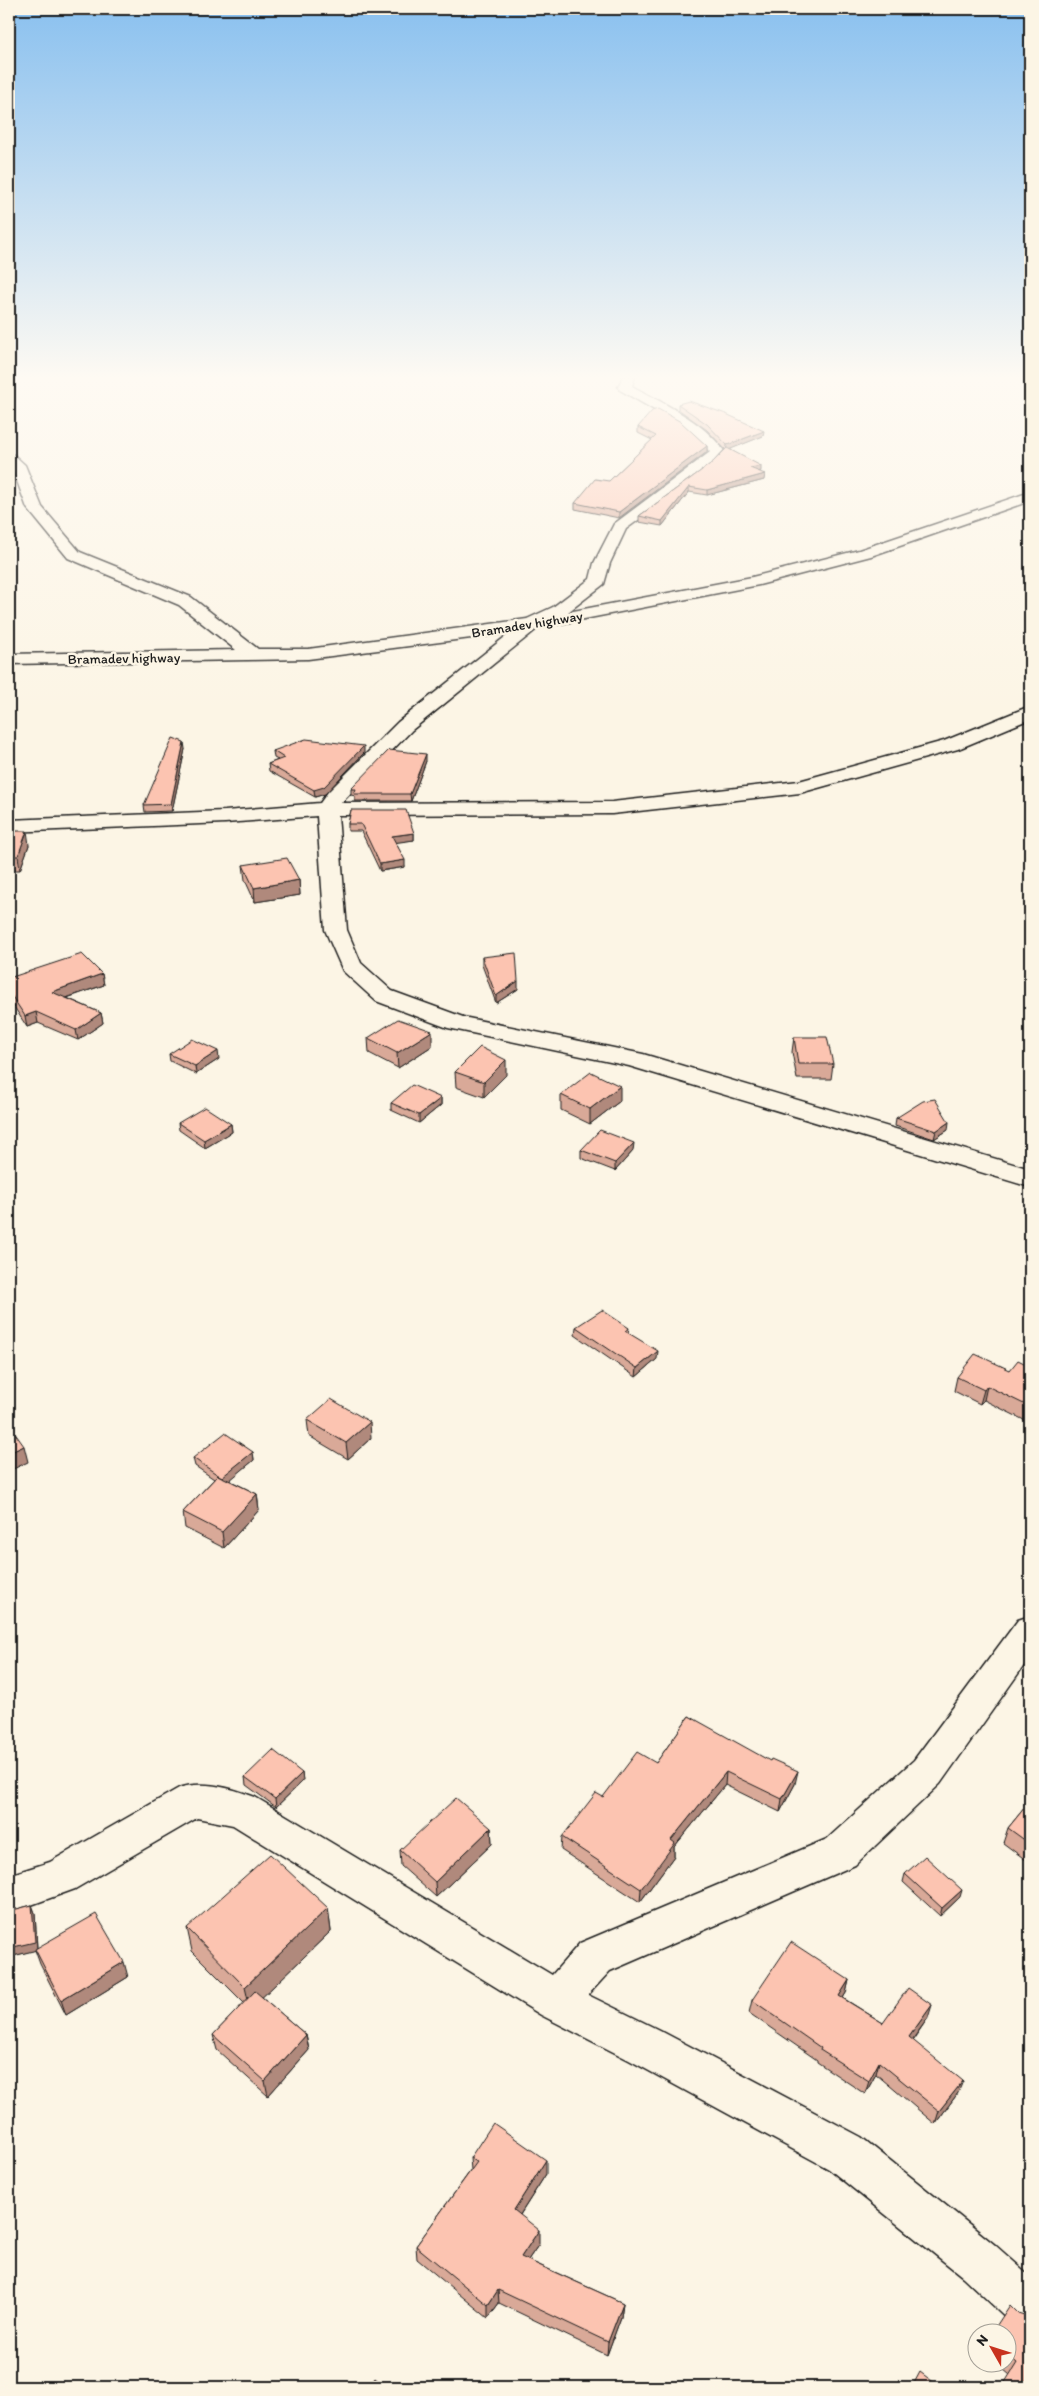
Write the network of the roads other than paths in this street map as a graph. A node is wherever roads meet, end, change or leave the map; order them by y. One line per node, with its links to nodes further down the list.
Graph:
1 (27, 488): 5 (street)
2 (673, 488): 4 (street)
3 (1030, 496): 4 (street, Bramadev highway)
4 (534, 623): 5 (street, Bramadev highway); 8 (street)
5 (254, 655): 6 (street, Bramadev highway)
6 (9, 659)
7 (1030, 712): 8 (street)
8 (327, 809): 9 (street); 10 (street)
9 (9, 826)
10 (1030, 1178)
11 (1030, 1630): 13 (street)
12 (9, 1894): 13 (street)
13 (556, 2001): 14 (street)
14 (1030, 2308)

